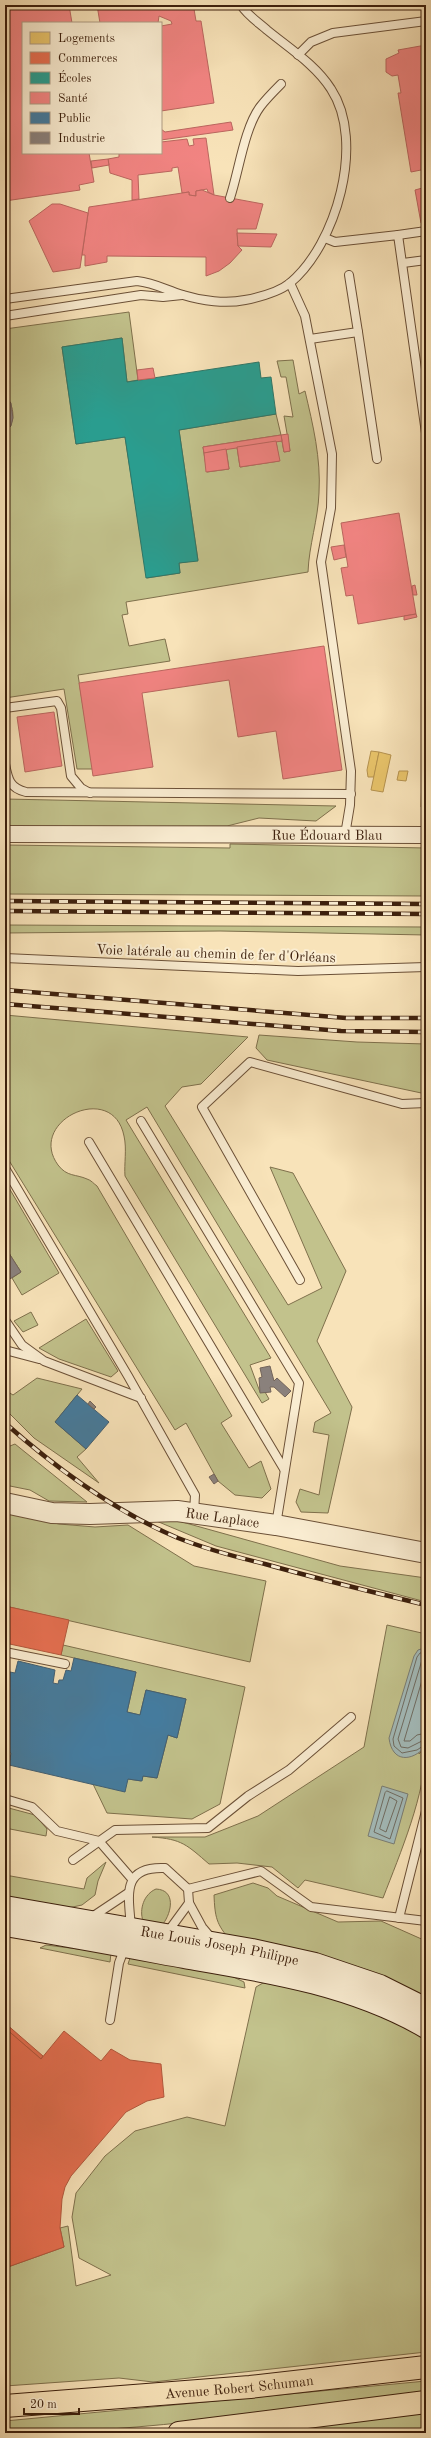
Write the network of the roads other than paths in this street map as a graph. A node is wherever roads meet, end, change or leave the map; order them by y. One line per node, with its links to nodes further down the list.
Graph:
1 (241, 5): 3 (lane)
2 (426, 21): 3 (lane)
3 (298, 55): 8 (lane)
4 (281, 84): 5 (lane)
5 (230, 198)
6 (426, 231): 7 (lane)
7 (398, 235): 8 (lane); 10 (lane)
8 (325, 238): 12 (lane)
9 (426, 260): 10 (lane)
10 (403, 263): 18 (lane)
11 (349, 274): 16 (lane)
12 (290, 283): 13 (lane); 17 (lane)
13 (182, 295): 14 (lane); 15 (lane)
14 (5, 299)
15 (5, 316)
16 (358, 332): 17 (lane); 19 (lane)
17 (310, 339): 23 (lane)
18 (426, 433)
19 (377, 460)
20 (5, 708): 22 (lane)
21 (5, 764): 22 (lane)
22 (90, 793): 23 (lane)
23 (351, 794): 25 (lane)
24 (5, 834): 25 (street, Rue Édouard Blau)
25 (345, 835): 26 (street, Rue Édouard Blau)
26 (426, 835)
27 (5, 958): 28 (lane, Voie latérale au chemin de fer d'Orléans)
28 (426, 967)
29 (426, 1103): 33 (lane)
30 (141, 1121): 38 (lane)
31 (89, 1142): 38 (lane)
32 (5, 1168): 37 (lane)
33 (300, 1280)
34 (5, 1320): 36 (lane)
35 (5, 1350): 36 (lane)
36 (44, 1361): 37 (lane)
37 (141, 1398): 40 (lane)
38 (284, 1469): 41 (lane)
39 (11, 1505): 40 (street, Rue Laplace)
40 (194, 1513): 41 (street, Rue Laplace)
41 (276, 1524): 42 (street, Rue Laplace)
42 (426, 1553)
43 (5, 1652): 44 (lane)
44 (65, 1664)
45 (351, 1717): 48 (lane)
46 (5, 1799): 48 (lane)
47 (426, 1811): 57 (lane)
48 (99, 1841): 49 (lane); 50 (lane)
49 (73, 1860)
50 (132, 1879): 51 (lane); 52 (lane)
51 (188, 1889): 53 (lane); 57 (lane)
52 (128, 1893): 60 (lane); 62 (lane)
53 (189, 1903): 61 (lane); 63 (lane)
54 (5, 1907): 55 (main road, Rue Louis Joseph Philippe)
55 (35, 1912): 56 (lane); 60 (main road, Rue Louis Joseph Philippe)
56 (5, 1915)
57 (399, 1918): 58 (lane)
58 (426, 1921)
59 (5, 1925): 60 (main road, Rue Louis Joseph Philippe)
60 (81, 1929): 62 (main road, Rue Louis Joseph Philippe)
61 (165, 1936): 62 (main road, Rue Louis Joseph Philippe); 63 (main road, Rue Louis Joseph Philippe)
62 (128, 1938): 64 (main road, Rue Louis Joseph Philippe); 66 (lane)
63 (218, 1945): 65 (main road, Rue Louis Joseph Philippe)
64 (358, 1996): 65 (lane); 67 (main road, Rue Louis Joseph Philippe)
65 (426, 2011)
66 (110, 2020)
67 (426, 2027)
68 (426, 2367): 70 (main road, Avenue Robert Schuman)
69 (426, 2402): 71 (main road)
70 (5, 2406)
71 (179, 2433)

